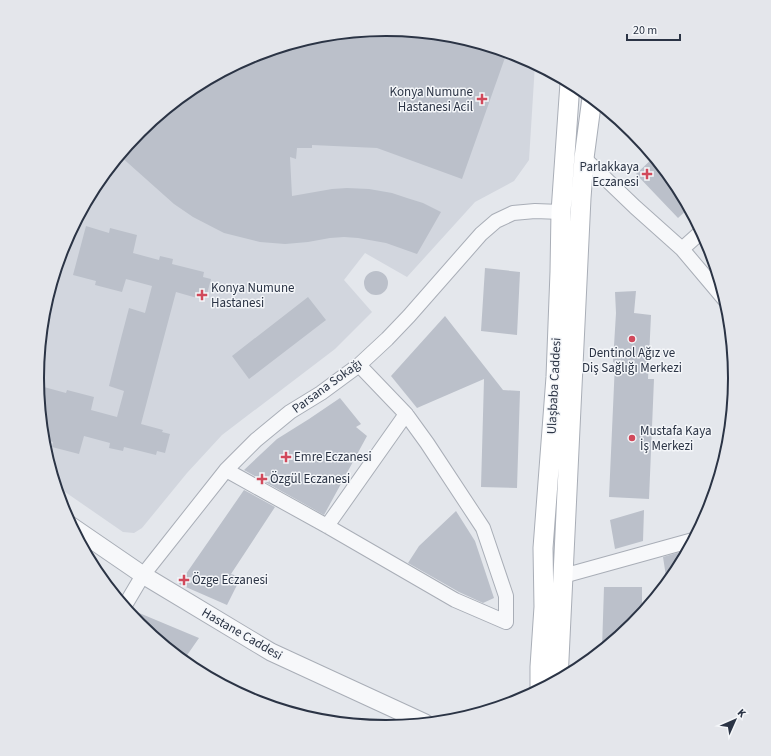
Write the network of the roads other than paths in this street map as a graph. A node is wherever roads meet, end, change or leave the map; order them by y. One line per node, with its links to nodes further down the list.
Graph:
1 (570, 90): 4 (main road, Ulaşbaba Caddesi)
2 (591, 105): 3 (main road, Ulaşbaba Caddesi)
3 (584, 158): 6 (street); 15 (main road, Ulaşbaba Caddesi)
4 (561, 212): 8 (street, Parsana Sokağı); 18 (main road, Ulaşbaba Caddesi)
5 (696, 236): 6 (street)
6 (682, 249): 7 (street)
7 (716, 289)
8 (359, 365): 9 (street); 10 (street, Parsana Sokağı)
9 (406, 414): 11 (street); 11 (street)
10 (226, 470): 11 (street); 14 (street, Parsana Sokağı)
11 (327, 526)
12 (81, 532): 14 (street, Hastane Caddesi)
13 (685, 542): 15 (street)
14 (143, 575): 16 (street, Parsana Sokağı); 19 (street, Hastane Caddesi)
15 (563, 576): 17 (main road, Ulaşbaba Caddesi)
16 (127, 602)
17 (558, 673)
18 (540, 683)
19 (415, 718)

